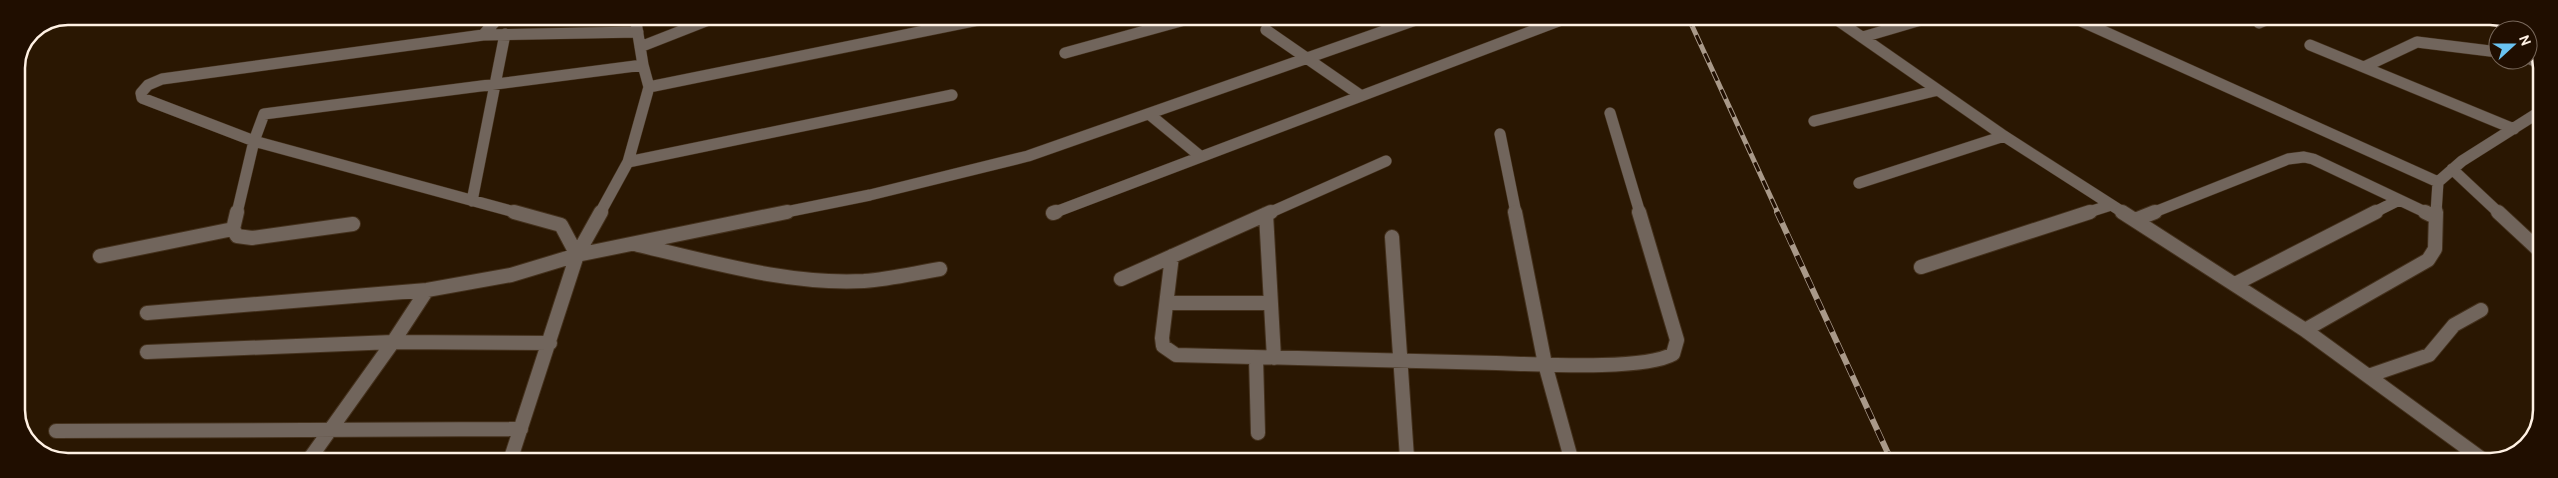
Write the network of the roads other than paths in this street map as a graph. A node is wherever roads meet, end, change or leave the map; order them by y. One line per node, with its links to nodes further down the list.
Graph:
1 (492, 25): 14 (street)
2 (637, 25): 12 (street)
3 (696, 25): 17 (street)
4 (948, 25): 24 (street)
5 (1167, 25): 19 (street)
6 (1399, 25): 20 (street)
7 (1545, 25): 27 (street)
8 (1844, 25): 15 (street)
9 (1905, 25): 15 (street)
10 (2090, 25): 40 (street)
11 (1266, 30): 20 (street)
12 (638, 32): 13 (street); 17 (street)
13 (505, 34): 14 (street); 23 (street)
14 (483, 35): 35 (street)
15 (1863, 38): 25 (street)
16 (2310, 45): 22 (street)
17 (640, 47): 21 (street)
18 (2488, 51): 22 (street)
19 (1066, 53)
20 (1306, 58): 27 (street); 29 (street)
21 (643, 65): 23 (street); 24 (street)
22 (2364, 67): 32 (street)
23 (495, 84): 35 (street); 43 (street)
24 (649, 87): 38 (street)
25 (1938, 90): 31 (street); 34 (street)
26 (952, 95): 38 (street)
27 (1360, 95): 36 (street)
28 (1610, 113): 73 (street)
29 (1149, 114): 36 (street); 52 (street)
30 (2533, 116): 32 (street)
31 (1814, 121)
32 (2514, 129): 39 (street)
33 (1500, 134): 73 (street)
34 (2004, 136): 41 (street); 44 (street)
35 (254, 141): 43 (street); 50 (street)
36 (1200, 156): 45 (street)
37 (1386, 161): 46 (street)
38 (628, 162): 55 (street)
39 (2452, 169): 40 (street); 53 (street)
40 (2438, 182): 47 (street)
41 (1859, 183)
42 (2400, 200): 47 (street); 48 (street); 60 (street)
43 (472, 201): 55 (street)
44 (2111, 205): 48 (street); 57 (street)
45 (1053, 212)
46 (1266, 214): 56 (street); 63 (street)
47 (2435, 218): 66 (street)
48 (2135, 220): 60 (street)
49 (353, 224): 50 (street)
50 (233, 228): 54 (street)
51 (1392, 237): 72 (street)
52 (634, 244): 55 (street); 58 (street)
53 (2533, 245)
54 (100, 256)
55 (577, 256): 61 (street); 68 (street)
56 (1172, 256): 59 (street); 62 (street)
57 (1921, 267)
58 (940, 269)
59 (1121, 279)
60 (2235, 284): 66 (street)
61 (427, 290): 65 (street); 67 (street)
62 (1166, 303): 63 (street); 70 (street)
63 (1270, 303): 71 (street)
64 (2481, 310): 74 (street)
65 (147, 313)
66 (2305, 330): 74 (street)
67 (393, 342): 68 (street); 69 (street); 75 (street)
68 (550, 342): 76 (street)
69 (147, 352)
70 (1256, 358): 71 (street); 78 (street)
71 (1274, 358): 72 (street)
72 (1402, 361): 73 (street); 81 (street)
73 (1545, 364): 82 (street)
74 (2368, 376): 83 (street)
75 (331, 429): 76 (street); 77 (street); 79 (street)
76 (520, 429): 80 (street)
77 (56, 432)
78 (1258, 433)
79 (314, 453)
80 (512, 453)
81 (1407, 453)
82 (1570, 453)
83 (2474, 453)

